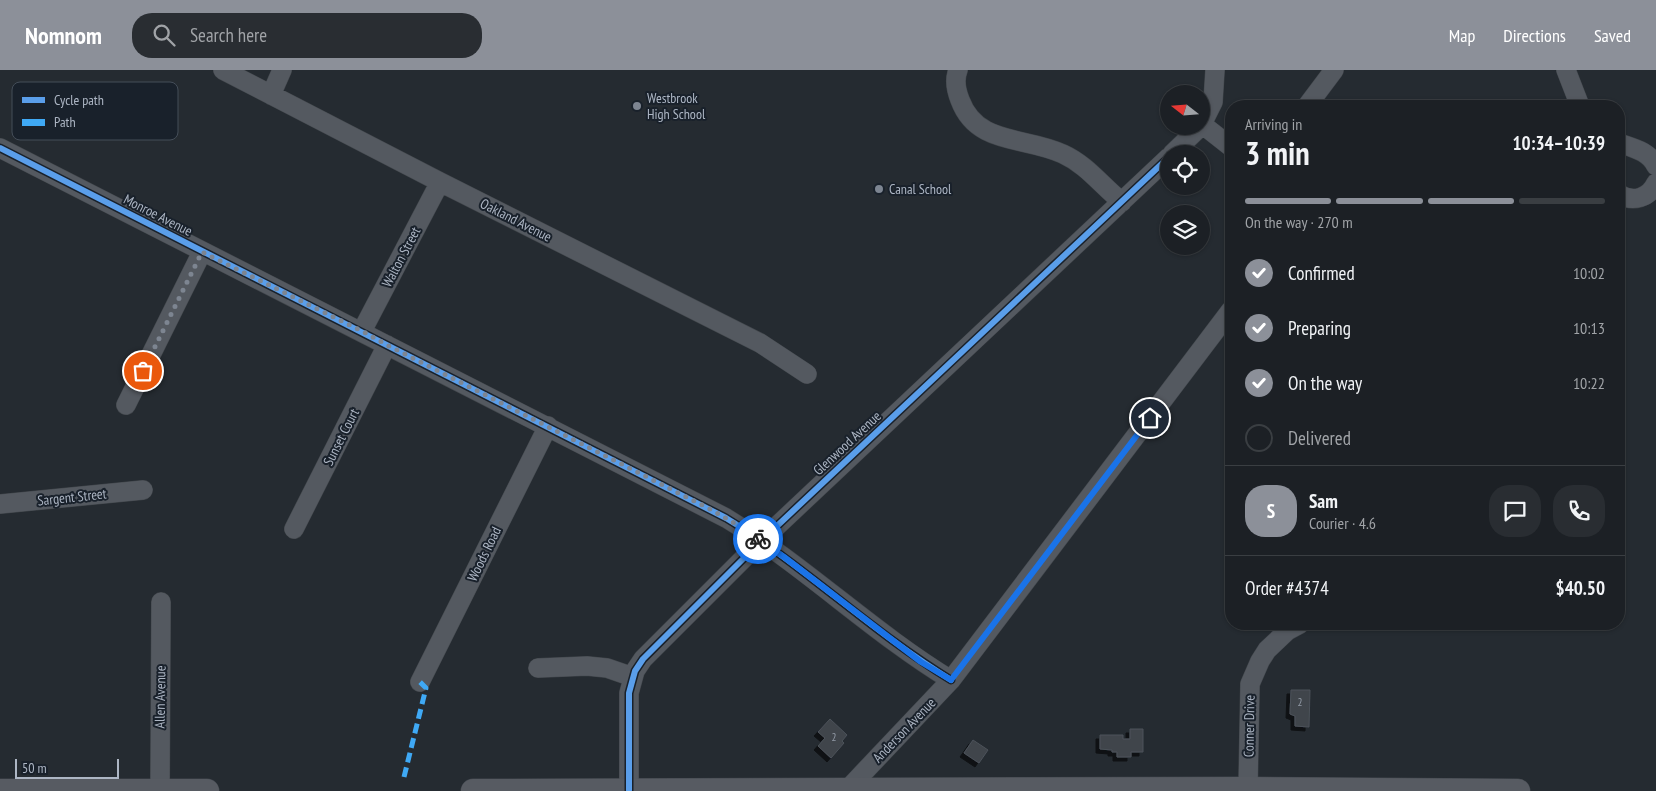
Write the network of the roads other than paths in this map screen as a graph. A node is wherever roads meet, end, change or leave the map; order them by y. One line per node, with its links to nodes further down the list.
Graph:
1 (222, 70): 7 (street, Oakland Avenue)
2 (282, 70): 7 (street)
3 (958, 70): 22 (street)
4 (1215, 70): 10 (street)
5 (1334, 70): 8 (street)
6 (1566, 70): 9 (street)
7 (271, 95): 19 (street, Oakland Avenue)
8 (1312, 100)
9 (1578, 100)
10 (1210, 109)
11 (1210, 132): 13 (street)
12 (1192, 135): 14 (street)
13 (1225, 143)
14 (1182, 145)
15 (1625, 145): 18 (street)
16 (0, 148): 23 (street, Monroe Avenue)
17 (1160, 166): 22 (street, Glenwood Avenue)
18 (1656, 166)
19 (440, 182): 25 (street, Walton Street); 27 (street, Oakland Avenue)
20 (1656, 183): 21 (street)
21 (1625, 197)
22 (1122, 202): 33 (street, Glenwood Avenue)
23 (202, 252): 25 (street, Monroe Avenue); 28 (street)
24 (1225, 318): 38 (street, Anderson Avenue)
25 (362, 331): 26 (street, Monroe Avenue)
26 (387, 345): 29 (street, Monroe Avenue); 32 (street, Sunset Court)
27 (807, 374)
28 (126, 405)
29 (548, 426): 33 (street, Monroe Avenue); 39 (street, Woods Road)
30 (143, 490): 31 (street, Sargent Street)
31 (0, 504)
32 (294, 529)
33 (761, 542): 37 (street, Glenwood Avenue); 38 (street, Monroe Avenue)
34 (161, 602): 45 (street, Allen Avenue)
35 (1289, 630): 40 (street, Conner Drive)
36 (538, 668): 37 (street)
37 (633, 676): 41 (street, Glenwood Avenue)
38 (951, 680): 48 (street, Anderson Avenue)
39 (420, 682)
40 (1248, 789): 42 (main road); 43 (main road)
41 (629, 790): 47 (main road); 48 (main road)
42 (1013, 790): 48 (main road)
43 (1330, 790): 49 (main road)
44 (0, 791): 45 (main road)
45 (160, 791): 46 (main road)
46 (207, 791)
47 (473, 791)
48 (846, 791)
49 (1518, 791)

